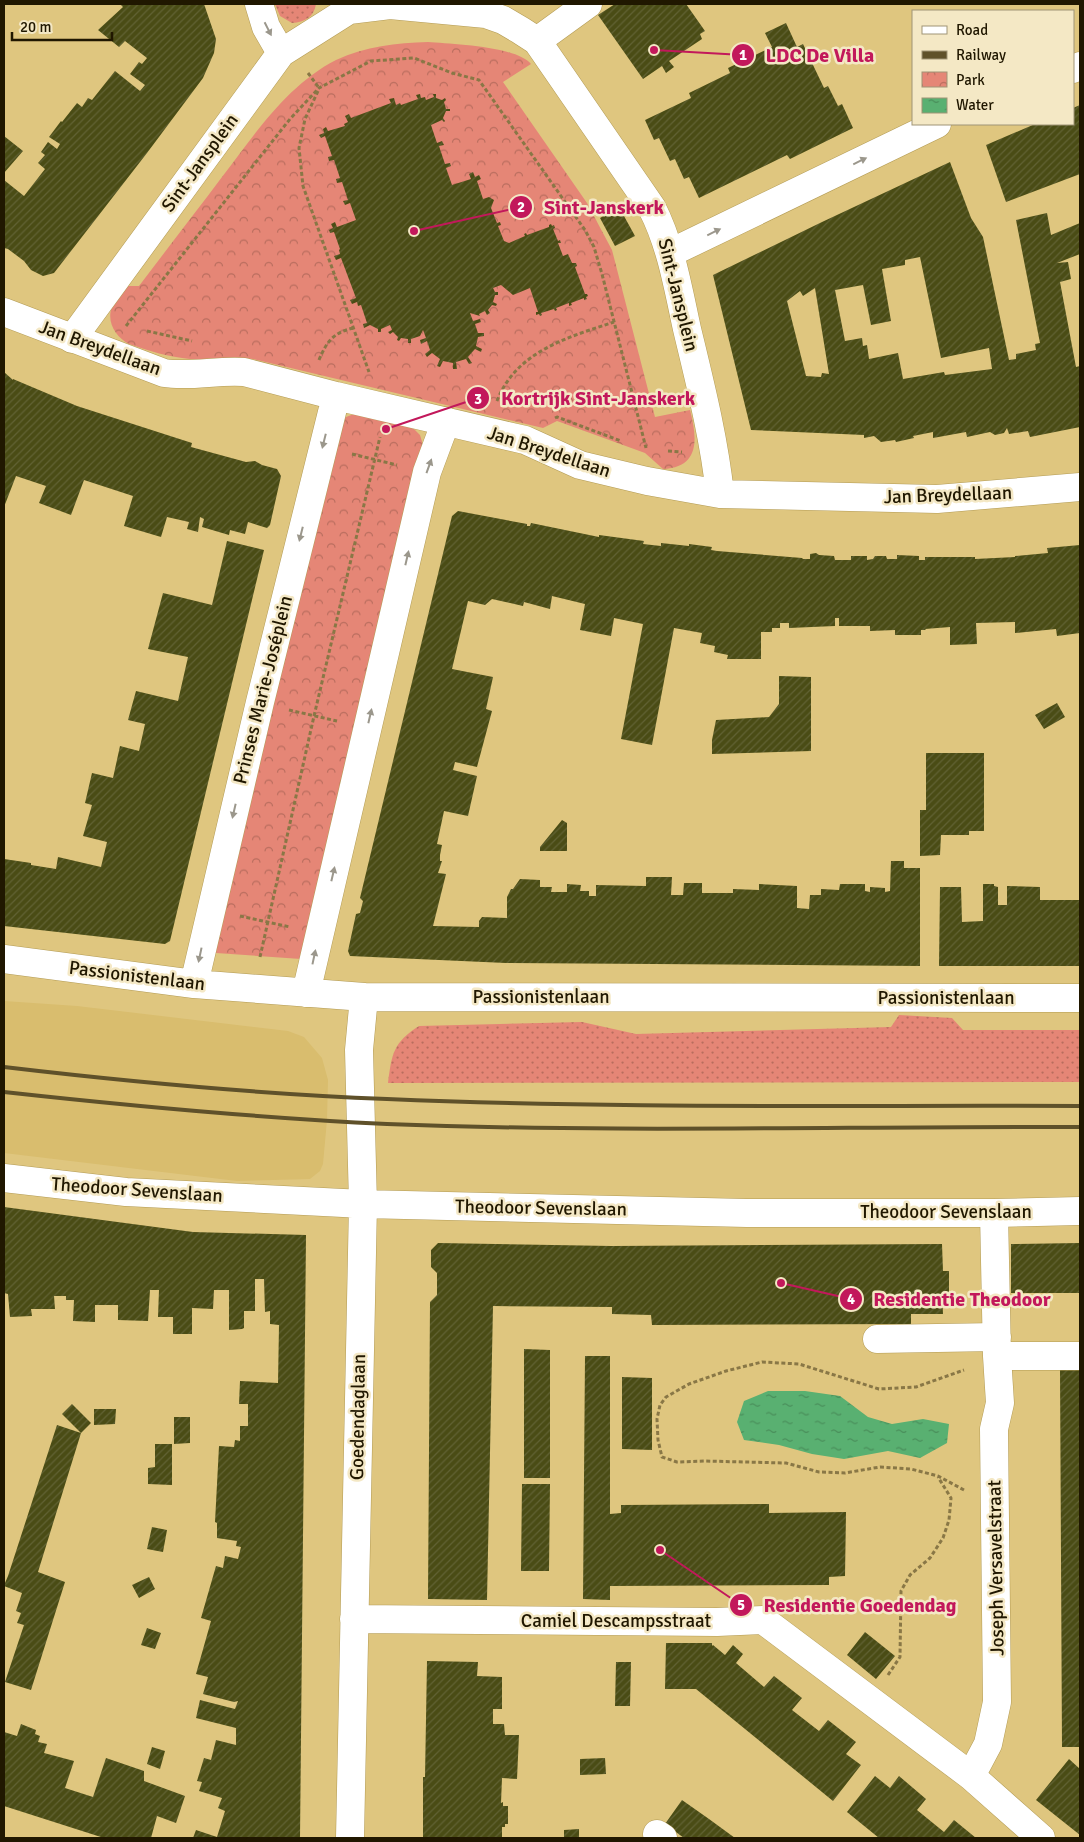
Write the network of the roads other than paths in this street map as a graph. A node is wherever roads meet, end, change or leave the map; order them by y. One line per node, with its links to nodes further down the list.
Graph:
1 (259, 4): 6 (street, one-way to 6)
2 (588, 4): 5 (street)
3 (347, 7): 4 (street, Sint-Jansplein); 6 (street, Sint-Jansplein)
4 (487, 9): 5 (street, Sint-Jansplein)
5 (537, 42): 8 (street, Sint-Jansplein)
6 (281, 53): 10 (street, Sint-Jansplein)
7 (935, 125): 8 (street, one-way to 7)
8 (670, 253): 14 (street, Sint-Jansplein)
9 (4, 312): 10 (street, Jan Breydellaan)
10 (72, 339): 11 (street, Jan Breydellaan)
11 (325, 393): 12 (street, Jan Breydellaan); 16 (street, Prinses Marie-Joséplein, one-way to 16)
12 (446, 421): 14 (street, Jan Breydellaan); 17 (street, one-way to 12)
13 (1080, 487): 14 (street, Jan Breydellaan)
14 (720, 494)
15 (4, 959): 16 (street, Passionistenlaan)
16 (194, 984): 17 (street, Passionistenlaan)
17 (306, 993): 18 (street, Passionistenlaan)
18 (364, 996): 19 (street, Passionistenlaan); 21 (street, Goedendaglaan)
19 (1080, 998)
20 (4, 1178): 21 (street, Theodoor Sevenslaan)
21 (362, 1204): 23 (street, Theodoor Sevenslaan); 27 (street, Goedendaglaan)
22 (1080, 1211): 23 (street, Theodoor Sevenslaan)
23 (994, 1213): 25 (street, Joseph Versavelstraat)
24 (877, 1339): 25 (street)
25 (997, 1346): 26 (street); 28 (street, Joseph Versavelstraat)
26 (1080, 1356)
27 (354, 1619): 28 (street, Camiel Descampsstraat); 29 (street, Goedendaglaan)
28 (970, 1776): 30 (street, Camiel Descampsstraat)
29 (350, 1838)
30 (1042, 1838)

